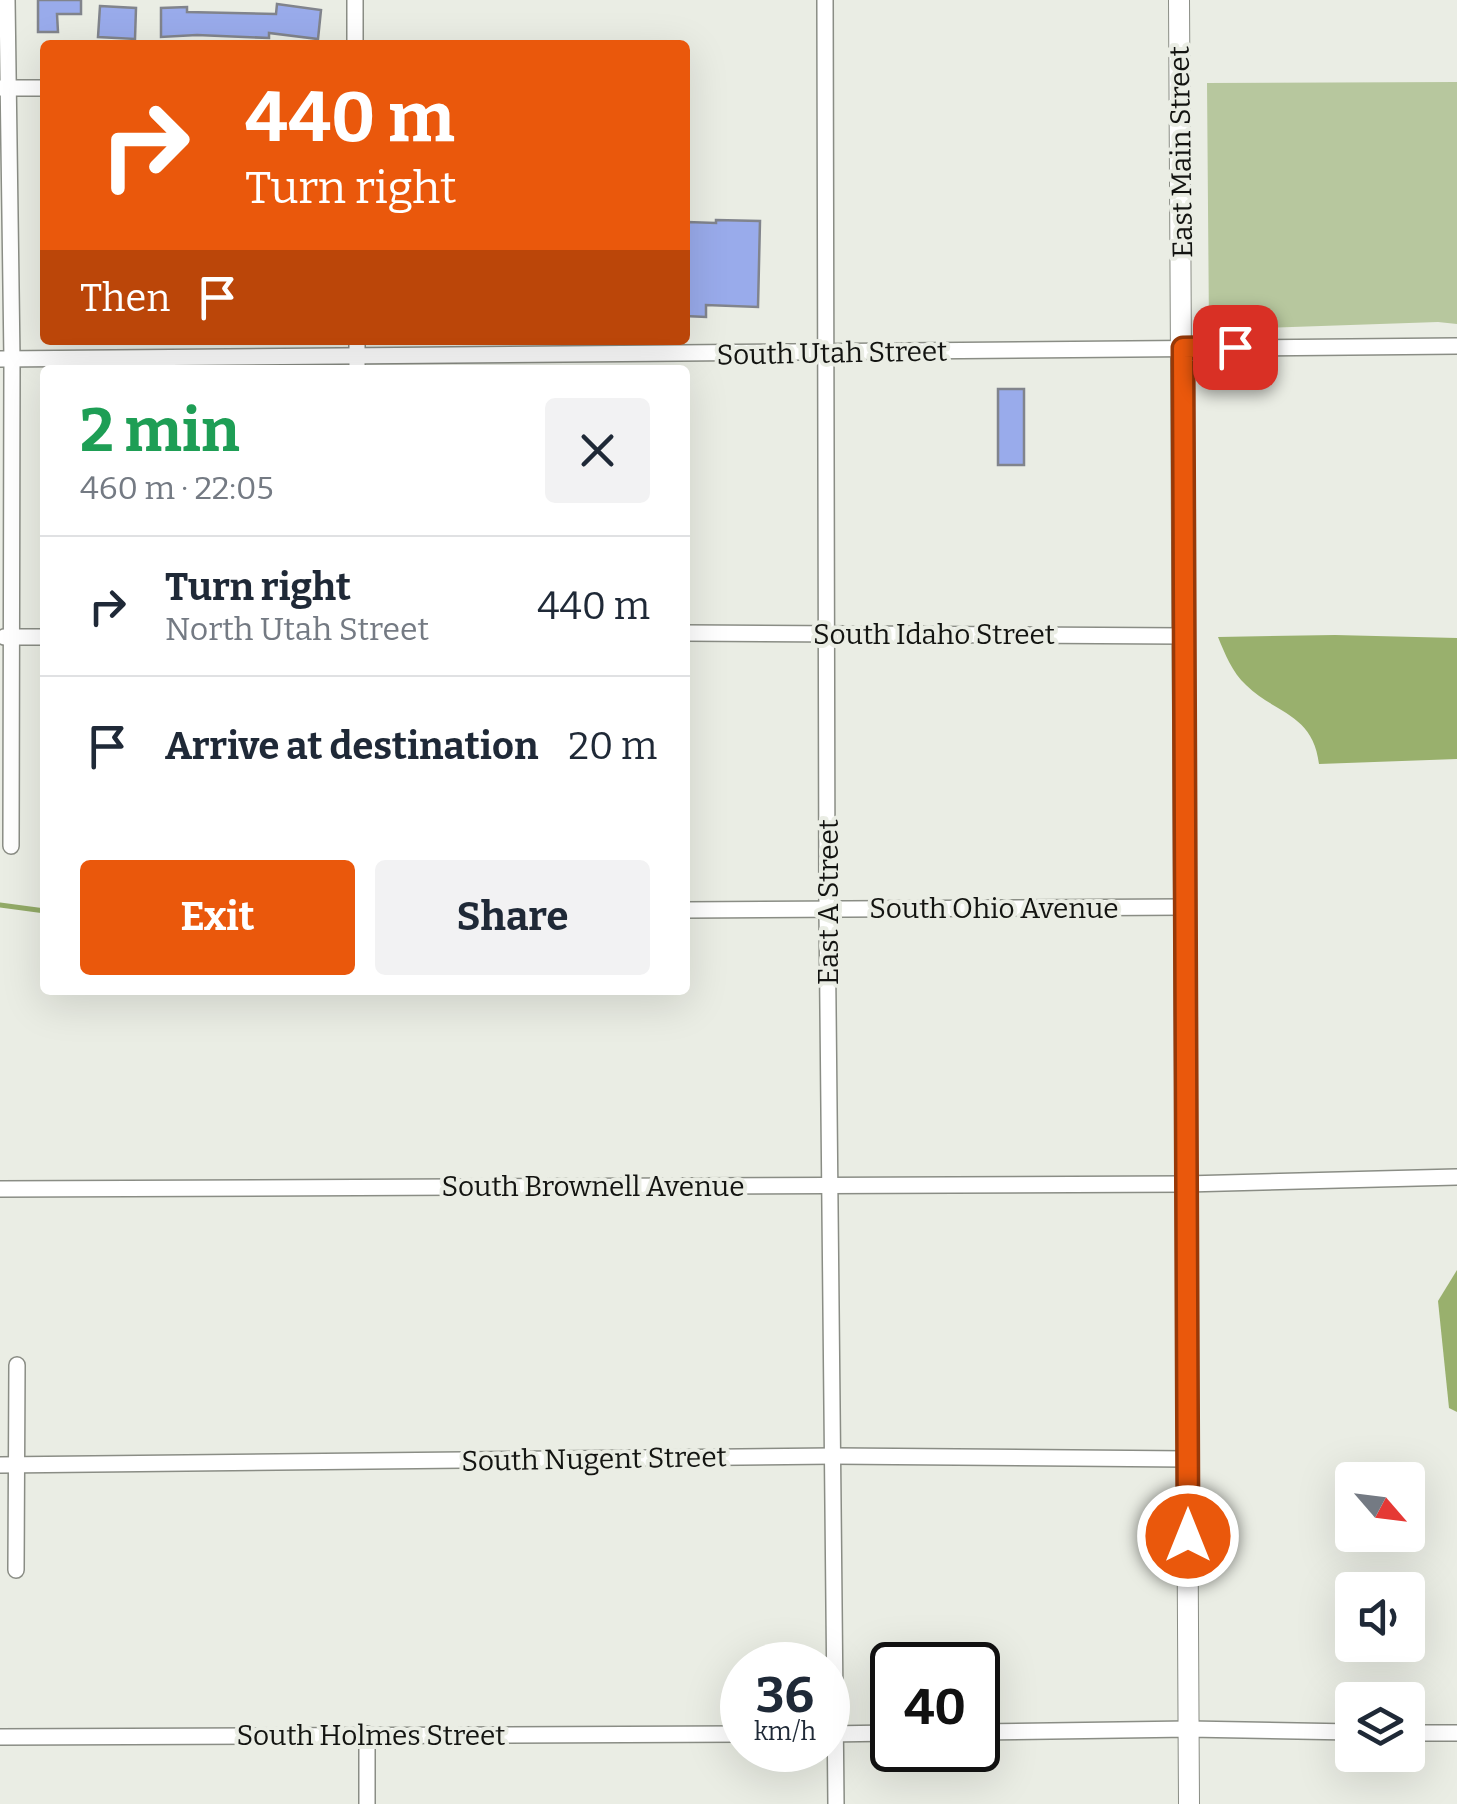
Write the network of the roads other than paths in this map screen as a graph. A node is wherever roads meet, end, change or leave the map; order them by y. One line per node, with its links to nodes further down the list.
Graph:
1 (7, 0): 6 (street)
2 (355, 0): 5 (street)
3 (825, 0): 10 (street, East A Street)
4 (1179, 0): 9 (street, East Main Street)
5 (355, 40)
6 (4, 88): 7 (street); 12 (street)
7 (40, 88)
8 (1457, 346): 9 (street, South Utah Street)
9 (1183, 348): 10 (street, South Utah Street); 15 (street, East Main Street)
10 (825, 354): 11 (street, South Utah Street); 13 (street, East A Street)
11 (357, 355): 12 (street, South Utah Street)
12 (6, 359): 16 (street)
13 (826, 633): 14 (street, South Idaho Street); 15 (street, South Idaho Street); 21 (street, East A Street)
14 (690, 634)
15 (1183, 636): 19 (street, East Main Street)
16 (5, 637): 17 (street); 18 (street)
17 (40, 637)
18 (12, 846)
19 (1184, 907): 21 (street, South Ohio Avenue); 23 (street, East Main Street)
20 (690, 910): 21 (street, South Ohio Avenue)
21 (827, 910): 24 (street, East A Street)
22 (1457, 1177): 23 (street, South Brownell Avenue)
23 (1186, 1184): 24 (street, South Brownell Avenue); 28 (street, East Main Street)
24 (832, 1185): 25 (street, South Brownell Avenue); 27 (street, East A Street)
25 (0, 1189)
26 (17, 1366): 29 (street)
27 (834, 1456): 28 (street, South Nugent Street); 29 (street, South Nugent Street); 31 (street, East A Street)
28 (1187, 1459): 32 (street, East Main Street)
29 (8, 1465): 30 (street)
30 (16, 1570)
31 (832, 1642)
32 (1189, 1730): 33 (street); 34 (street); 43 (street, East Main Street)
33 (1000, 1732)
34 (1335, 1732)
35 (1425, 1732): 36 (street)
36 (1457, 1733)
37 (367, 1734): 38 (street, South Holmes Street); 39 (street, South Holmes Street); 41 (street)
38 (720, 1734)
39 (0, 1737)
40 (834, 1772): 42 (street, East A Street)
41 (368, 1804)
42 (836, 1804)
43 (1189, 1804)

